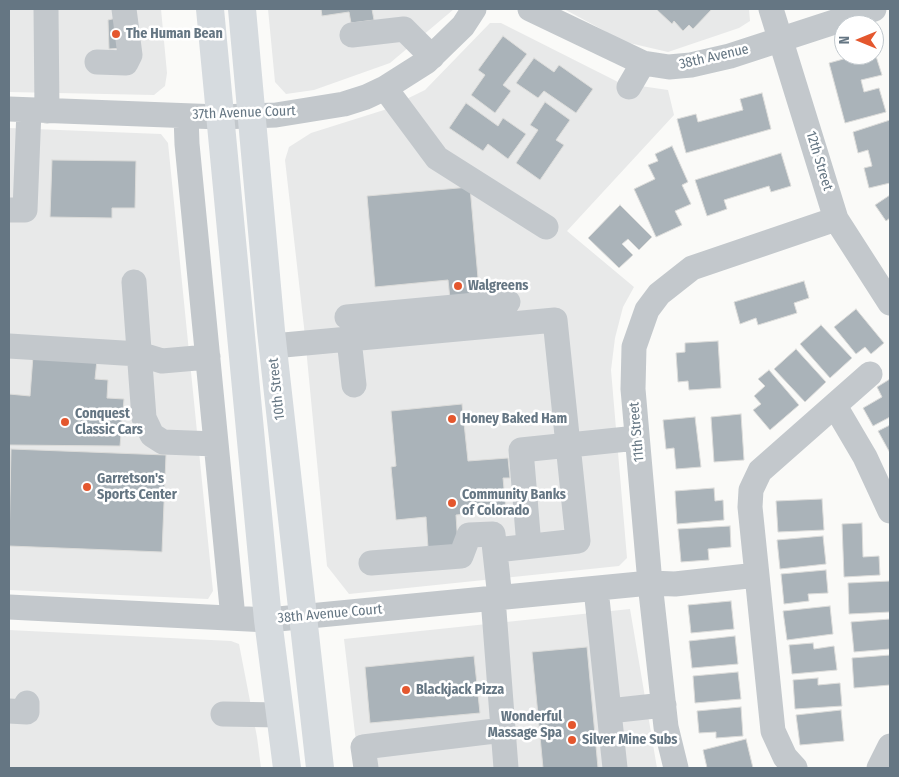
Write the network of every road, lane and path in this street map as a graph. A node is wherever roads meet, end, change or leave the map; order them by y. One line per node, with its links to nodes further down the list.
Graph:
1 (46, 9): 17 (street)
2 (124, 9): 13 (street)
3 (210, 9): 20 (main road)
4 (242, 9): 19 (main road, 10th Street)
5 (474, 9): 12 (street, 37th Avenue Court)
6 (530, 9): 14 (street, 38th Avenue)
7 (771, 9): 11 (street, 12th Street)
8 (874, 9): 11 (street, 38th Avenue)
9 (407, 19): 10 (street); 12 (street)
10 (352, 35)
11 (780, 40): 14 (street, 38th Avenue); 22 (street, 12th Street)
12 (432, 57): 16 (street, 37th Avenue Court)
13 (96, 62)
14 (643, 63): 15 (street)
15 (629, 87)
16 (385, 88): 19 (street, 37th Avenue Court); 23 (street)
17 (28, 110): 18 (street, 37th Avenue Court); 21 (street)
18 (186, 116): 20 (street, 37th Avenue Court); 31 (street)
19 (251, 116): 20 (street, 37th Avenue Court); 29 (main road, 10th Street)
20 (220, 117): 49 (main road)
21 (9, 210)
22 (836, 219): 26 (street, 12th Street); 35 (street, 11th Street)
23 (546, 227)
24 (134, 282): 30 (street)
25 (508, 302): 27 (street)
26 (890, 303)
27 (348, 328): 29 (street); 33 (street); 37 (street)
28 (9, 346): 30 (street)
29 (273, 346): 47 (main road, 10th Street)
30 (139, 354): 31 (street); 36 (street)
31 (208, 358): 36 (street)
32 (870, 374): 34 (street)
33 (354, 385)
34 (835, 406): 38 (street); 42 (street)
35 (637, 438): 37 (street); 43 (street, 11th Street)
36 (216, 444): 48 (street)
37 (568, 445): 39 (street); 39 (street)
38 (890, 511)
39 (529, 546): 40 (street)
40 (496, 550): 41 (street); 45 (street)
41 (371, 563)
42 (757, 575): 43 (street, 38th Avenue Court); 62 (street)
43 (650, 583): 44 (street, 38th Avenue Court); 50 (street, 11th Street)
44 (596, 589): 45 (street, 38th Avenue Court); 51 (street)
45 (496, 598): 47 (street, 38th Avenue Court); 54 (street)
46 (9, 607): 48 (street, 38th Avenue Court)
47 (302, 617): 49 (street, 38th Avenue Court); 57 (main road, 10th Street)
48 (233, 618): 49 (street, 38th Avenue Court)
49 (268, 620): 53 (main road)
50 (664, 705): 51 (street); 61 (street, 11th Street)
51 (609, 711): 60 (street)
52 (223, 714): 53 (street)
53 (280, 715): 56 (main road)
54 (504, 730): 58 (street); 59 (street)
55 (890, 746): 63 (street)
56 (287, 768)
57 (320, 768)
58 (366, 768)
59 (506, 768)
60 (615, 768)
61 (676, 768)
62 (795, 768)
63 (879, 768)

